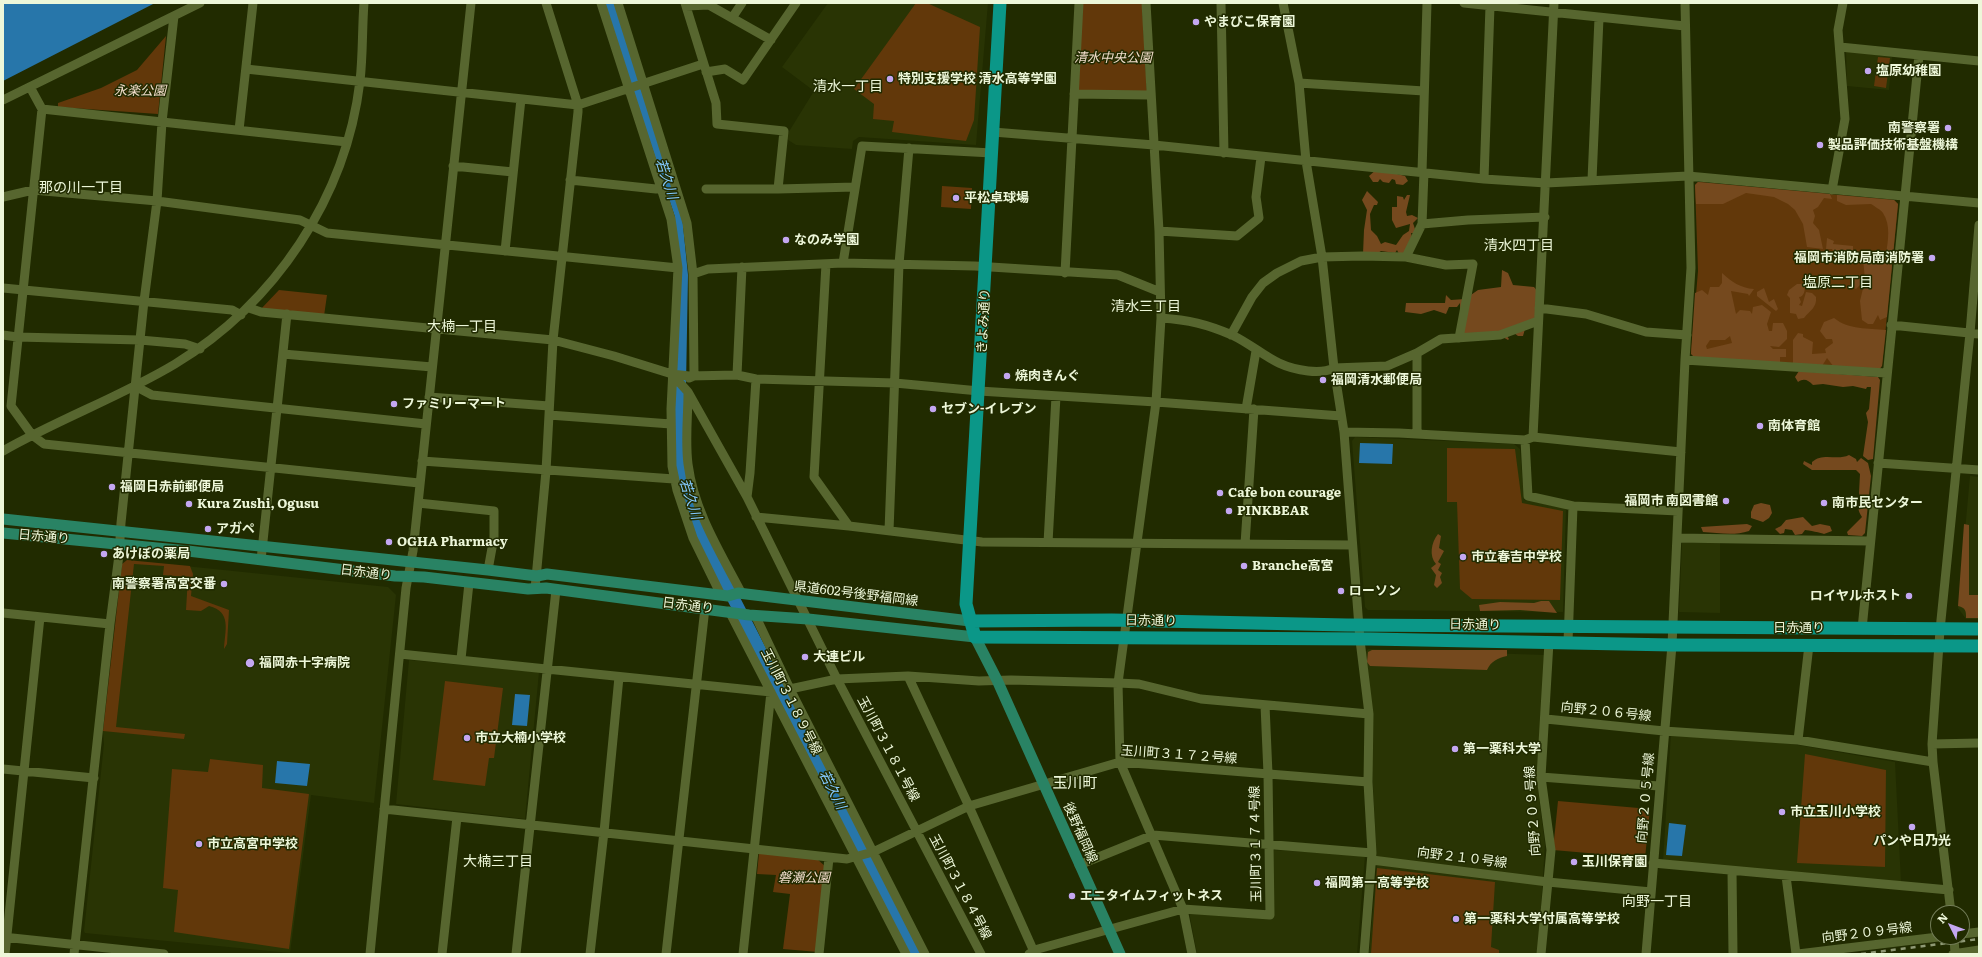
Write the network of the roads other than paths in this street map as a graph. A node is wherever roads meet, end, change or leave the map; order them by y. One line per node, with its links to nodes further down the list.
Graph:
1 (200, 3): 23 (street)
2 (253, 3): 32 (street)
3 (364, 3): 33 (street)
4 (471, 3): 38 (street)
5 (546, 3): 44 (street)
6 (601, 3): 37 (street)
7 (618, 3): 35 (street)
8 (742, 3): 24 (street)
9 (796, 3): 27 (street)
10 (1000, 3): 48 (highway, きよみ通り)
11 (1079, 3): 40 (street)
12 (1146, 3): 41 (street)
13 (1221, 3): 54 (street)
14 (1283, 3): 34 (street)
15 (1427, 3): 39 (street)
16 (1464, 3): 21 (street)
17 (1686, 3): 26 (street, 向野２０５号線)
18 (1843, 3): 28 (street)
19 (685, 4): 20 (street); 31 (street)
20 (705, 4): 24 (street)
21 (1490, 6): 22 (street); 61 (street)
22 (1554, 8): 25 (street); 64 (street)
23 (174, 16): 36 (street); 46 (street)
24 (732, 18): 27 (street)
25 (1599, 18): 26 (street); 63 (street)
26 (1685, 26): 60 (street, 向野２０５号線)
27 (770, 40): 31 (street)
28 (1840, 47): 29 (street); 70 (street)
29 (1919, 55): 30 (street); 71 (street)
30 (1979, 61)
31 (705, 68): 35 (street); 68 (street)
32 (246, 69): 33 (street); 47 (street)
33 (360, 81): 38 (street); 50 (street)
34 (1299, 83): 39 (street); 56 (street)
35 (644, 84): 37 (street); 92 (street)
36 (30, 87): 43 (street); 45 (street)
37 (628, 89): 44 (street); 66 (street)
38 (462, 92): 42 (street); 57 (street)
39 (1424, 92): 59 (street)
40 (1074, 94): 41 (street); 49 (street)
41 (1150, 95): 51 (street)
42 (521, 99): 44 (street); 58 (street)
43 (3, 100)
44 (578, 105): 62 (street)
45 (42, 109): 46 (street); 69 (street)
46 (162, 122): 47 (street); 73 (street)
47 (240, 130): 50 (street)
48 (993, 132): 49 (street); 53 (highway, きよみ通り)
49 (1072, 138): 51 (street); 91 (street)
50 (347, 142): 77 (street)
51 (1154, 145): 54 (street); 79 (street)
52 (909, 148): 53 (street); 65 (street); 87 (street)
53 (992, 153): 89 (highway, きよみ通り)
54 (1224, 153): 55 (street)
55 (1261, 157): 56 (street); 79 (street)
56 (1306, 161): 59 (street); 82 (street)
57 (453, 166): 58 (street); 80 (street)
58 (513, 172): 81 (street)
59 (1423, 172): 61 (street); 76 (street)
60 (1688, 176): 63 (street); 70 (street); 108 (street, 向野２０５号線)
61 (1484, 179): 64 (street)
62 (570, 180): 66 (street); 84 (street)
63 (1592, 180): 64 (street)
64 (1546, 183): 75 (street)
65 (855, 187): 68 (street); 85 (street)
66 (661, 188): 90 (street)
67 (706, 189): 68 (street)
68 (778, 189)
69 (34, 190): 72 (street); 73 (street); 94 (street)
70 (1832, 190): 71 (street)
71 (1904, 196): 74 (street); 103 (street)
72 (3, 197)
73 (157, 201): 77 (street); 96 (street)
74 (1979, 203)
75 (1545, 217): 76 (street); 98 (street)
76 (1422, 224): 83 (street)
77 (312, 225): 80 (street); 97 (street)
78 (1979, 225): 105 (street)
79 (1159, 230): 95 (street)
80 (445, 245): 81 (street); 104 (street)
81 (505, 251): 84 (street)
82 (1322, 257): 83 (street); 107 (street); 119 (street)
83 (1406, 257): 110 (street)
84 (562, 258): 90 (street); 112 (street)
85 (843, 263): 86 (street); 87 (street)
86 (826, 264): 88 (street); 125 (street)
87 (900, 264): 89 (street); 126 (street)
88 (742, 267): 92 (street); 122 (street)
89 (986, 267): 91 (street); 129 (highway, きよみ通り)
90 (678, 268): 121 (street)
91 (1065, 273): 95 (street)
92 (693, 274): 123 (street)
93 (3, 288): 94 (street)
94 (23, 290): 96 (street); 109 (street)
95 (1160, 292): 101 (street)
96 (144, 301): 100 (street); 111 (street)
97 (249, 308): 99 (street); 100 (street)
98 (1540, 308): 102 (street); 108 (street)
99 (287, 314): 104 (street); 116 (street)
100 (241, 315): 113 (street)
101 (1161, 318): 107 (street); 132 (street)
102 (1538, 321): 110 (street); 143 (street)
103 (1891, 325): 105 (street); 120 (street)
104 (436, 329): 112 (street); 118 (street)
105 (1974, 333): 150 (street)
106 (3, 335): 109 (street)
107 (1231, 335): 114 (street)
108 (1687, 335): 117 (street, 向野２０５号線)
109 (18, 337): 111 (street); 133 (street)
110 (1459, 338): 115 (street)
111 (140, 340): 113 (street); 127 (street)
112 (553, 340): 121 (street); 136 (street)
113 (200, 349): 127 (street)
114 (1256, 351): 119 (street); 135 (street)
115 (1417, 353): 119 (street); 141 (street)
116 (283, 354): 118 (street); 134 (street)
117 (1685, 360): 120 (street); 145 (street, 向野２０５号線)
118 (432, 367): 130 (street)
119 (1334, 368): 137 (street)
120 (1886, 373): 148 (street)
121 (673, 375): 123 (street); 128 (street, 玉川町３１８１号線); 139 (street)
122 (737, 375): 123 (street); 124 (street)
123 (692, 376): 128 (street)
124 (756, 379): 125 (street); 155 (street)
125 (818, 380): 126 (street); 161 (street)
126 (895, 383): 129 (street); 162 (street)
127 (135, 386): 134 (street); 142 (street); 146 (street)
128 (687, 391): 155 (street, 玉川町３１８１号線); 182 (street)
129 (979, 392): 131 (street); 166 (highway, きよみ通り)
130 (429, 396): 136 (street); 138 (street)
131 (1056, 396): 132 (street); 168 (street)
132 (1156, 402): 135 (street); 170 (street)
133 (7, 405): 142 (street)
134 (277, 408): 138 (street); 149 (street)
135 (1250, 409): 137 (street); 171 (street)
136 (549, 410): 139 (street); 152 (street)
137 (1341, 416): 140 (street)
138 (426, 424): 147 (street)
139 (671, 424): 153 (street)
140 (1344, 432): 141 (street); 173 (street)
141 (1417, 434): 143 (street)
142 (32, 435): 144 (street); 146 (street)
143 (1529, 438): 145 (street); 157 (street)
144 (3, 451)
145 (1681, 452): 158 (street, 向野２０５号線)
146 (128, 453): 149 (street); 163 (street)
147 (422, 461): 152 (street); 154 (street)
148 (1878, 463): 150 (street); 167 (street)
149 (272, 468): 154 (street); 172 (street)
150 (1955, 468): 151 (street); 198 (street)
151 (1979, 470)
152 (546, 471): 153 (street); 177 (street)
153 (674, 479): 182 (street)
154 (419, 483): 156 (street)
155 (747, 497): 159 (street, 玉川町３１８１号線)
156 (418, 503): 175 (street); 176 (street)
157 (1573, 506): 158 (street); 194 (street)
158 (1678, 511): 165 (street, 向野２０５号線)
159 (756, 517): 161 (street); 183 (street, 玉川町３１８１号線)
160 (3, 519): 163 (main road, 日赤通り)
161 (849, 526): 162 (street)
162 (889, 531): 166 (street)
163 (120, 532): 169 (street); 172 (main road, 日赤通り)
164 (3, 533): 169 (main road, 日赤通り)
165 (1677, 538): 167 (street); 195 (street, 向野２０５号線)
166 (971, 540): 168 (street); 190 (highway, きよみ通り)
167 (1870, 541): 196 (street)
168 (1048, 543): 170 (street)
169 (120, 544): 174 (main road, 日赤通り); 192 (street)
170 (1136, 544): 171 (street); 191 (street)
171 (1245, 544): 173 (street)
172 (262, 546): 174 (street); 175 (main road, 日赤通り)
173 (1352, 546): 193 (street)
174 (261, 560): 178 (main road, 日赤通り)
175 (411, 563): 176 (main road, 日赤通り); 178 (street)
176 (488, 570): 177 (main road, 日赤通り)
177 (536, 576): 180 (street); 182 (main road, 日赤通り)
178 (408, 578): 179 (main road, 日赤通り); 208 (street)
179 (469, 583): 180 (main road, 日赤通り); 209 (street)
180 (536, 589): 181 (main road, 日赤通り)
181 (556, 590): 184 (main road, 日赤通り); 210 (street)
182 (732, 594): 183 (main road, 県道602号後野福岡線)
183 (799, 601): 189 (street, 玉川町３１８１号線); 190 (main road, 県道602号後野福岡線)
184 (705, 608): 185 (main road, 日赤通り); 215 (street)
185 (729, 611): 187 (main road, 日赤通り); 218 (street, 玉川町３１８９号線)
186 (3, 613): 188 (street)
187 (752, 615): 189 (main road); 217 (street, 玉川町３１８９号線)
188 (40, 617): 192 (street); 229 (street)
189 (808, 619): 199 (main road); 213 (street, 玉川町３１８１号線)
190 (970, 621): 191 (highway, 日赤通り); 199 (highway, きよみ通り)
191 (1126, 621): 193 (highway, 日赤通り); 200 (street)
192 (110, 624): 232 (street)
193 (1359, 624): 194 (highway, 日赤通り); 201 (street)
194 (1569, 626): 195 (highway, 日赤通り); 203 (street)
195 (1672, 628): 196 (highway, 日赤通り); 204 (street, 向野２０５号線)
196 (1862, 629): 198 (highway, 日赤通り)
197 (1979, 629): 198 (highway, 日赤通り)
198 (1940, 630): 206 (street)
199 (975, 637): 200 (highway, 日赤通り); 214 (main road, 後野福岡線)
200 (1123, 639): 201 (highway, 日赤通り); 216 (street)
201 (1360, 640): 202 (highway, 日赤通り); 220 (street)
202 (1549, 642): 203 (highway, 日赤通り); 221 (street, 向野２０９号線)
203 (1568, 642): 204 (highway, 日赤通り)
204 (1672, 645): 205 (highway, 日赤通り); 222 (street, 向野２０５号線)
205 (1809, 645): 206 (highway, 日赤通り); 223 (street)
206 (1939, 645): 207 (highway, 日赤通り); 225 (street)
207 (1979, 646)
208 (400, 654): 209 (street); 237 (street)
209 (461, 659): 210 (street)
210 (546, 669): 212 (street); 239 (street)
211 (908, 676): 213 (street); 214 (street); 236 (street)
212 (619, 677): 215 (street); 240 (street)
213 (837, 679): 217 (street); 241 (street, 玉川町３１８１号線)
214 (997, 680): 216 (street); 234 (main road, 後野福岡線)
215 (696, 683): 218 (street); 243 (street)
216 (1118, 683): 219 (street); 226 (street)
217 (790, 689): 246 (street, 玉川町３１８９号線)
218 (771, 692): 245 (street); 248 (street, 玉川町３１８９号線)
219 (1265, 704): 220 (street); 230 (street, 玉川町３１７４号線)
220 (1369, 714): 233 (street)
221 (1546, 719): 222 (street, 向野２０６号線); 231 (street, 向野２０９号線)
222 (1664, 731): 223 (street, 向野２０６号線); 235 (street, 向野２０５号線)
223 (1798, 740): 227 (street, 向野２０６号線)
224 (1979, 743): 225 (street)
225 (1932, 744): 227 (street)
226 (1120, 762): 230 (street, 玉川町３１７２号線); 234 (street, 玉川町３１７２号線); 242 (street)
227 (1933, 762): 255 (street)
228 (3, 769): 229 (street)
229 (23, 772): 232 (street); 260 (street)
230 (1268, 774): 233 (street, 玉川町３１７２号線); 244 (street, 玉川町３１７４号線)
231 (1542, 777): 235 (street); 254 (street, 向野２０９号線)
232 (94, 778): 262 (street)
233 (1368, 782): 247 (street)
234 (1044, 786): 236 (street, 玉川町３１７２号線); 251 (main road, 後野福岡線)
235 (1659, 786): 250 (street, 向野２０５号線)
236 (969, 806): 241 (street, 玉川町３１７２号線); 264 (street)
237 (384, 809): 238 (street, 玉川町３１７２号線); 267 (street)
238 (457, 817): 239 (street, 玉川町３１７２号線); 268 (street)
239 (530, 824): 240 (street, 玉川町３１７２号線); 269 (street)
240 (604, 832): 243 (street, 玉川町３１７２号線); 270 (street)
241 (917, 832): 246 (street, 玉川町３１７２号線); 276 (street, 玉川町３１８４号線)
242 (1153, 834): 244 (street, 向野２１０号線); 251 (street); 258 (street)
243 (679, 840): 245 (street, 玉川町３１７２号線); 271 (street)
244 (1268, 845): 247 (street, 向野２１０号線); 258 (street, 玉川町３１７４号線)
245 (754, 848): 249 (street, 玉川町３１７２号線); 272 (street)
246 (873, 852): 248 (street, 玉川町３１７２号線); 275 (street, 玉川町３１８９号線)
247 (1372, 856): 254 (street, 向野２１０号線); 279 (street)
248 (858, 857): 249 (street, 玉川町３１７２号線); 274 (street, 玉川町３１８９号線)
249 (830, 858): 273 (street)
250 (1654, 863): 252 (street); 256 (street, 向野２０５号線)
251 (1079, 865): 259 (main road, 後野福岡線)
252 (1732, 871): 253 (street); 282 (street)
253 (1786, 876): 255 (street); 283 (street)
254 (1548, 882): 256 (street, 向野２１０号線); 280 (street, 向野２０９号線)
255 (1949, 890): 257 (street)
256 (1651, 892): 281 (street, 向野２０５号線)
257 (1950, 905)
258 (1184, 909): 259 (street, 玉川町３１７４号線); 278 (street)
259 (1109, 930): 264 (street, 玉川町３１７４号線); 277 (main road, 後野福岡線)
260 (5, 937): 262 (street); 265 (street)
261 (1930, 938): 283 (street, 向野２０９号線)
262 (75, 950): 266 (street)
263 (1979, 950): 284 (street)
264 (1033, 953)
265 (5, 954)
266 (164, 954)
267 (370, 954)
268 (442, 954)
269 (516, 954)
270 (590, 954)
271 (666, 954)
272 (743, 954)
273 (819, 954)
274 (906, 954)
275 (925, 954)
276 (981, 954)
277 (1120, 954)
278 (1192, 954)
279 (1364, 954)
280 (1541, 954)
281 (1646, 954)
282 (1733, 954)
283 (1797, 954)
284 (1955, 954)

